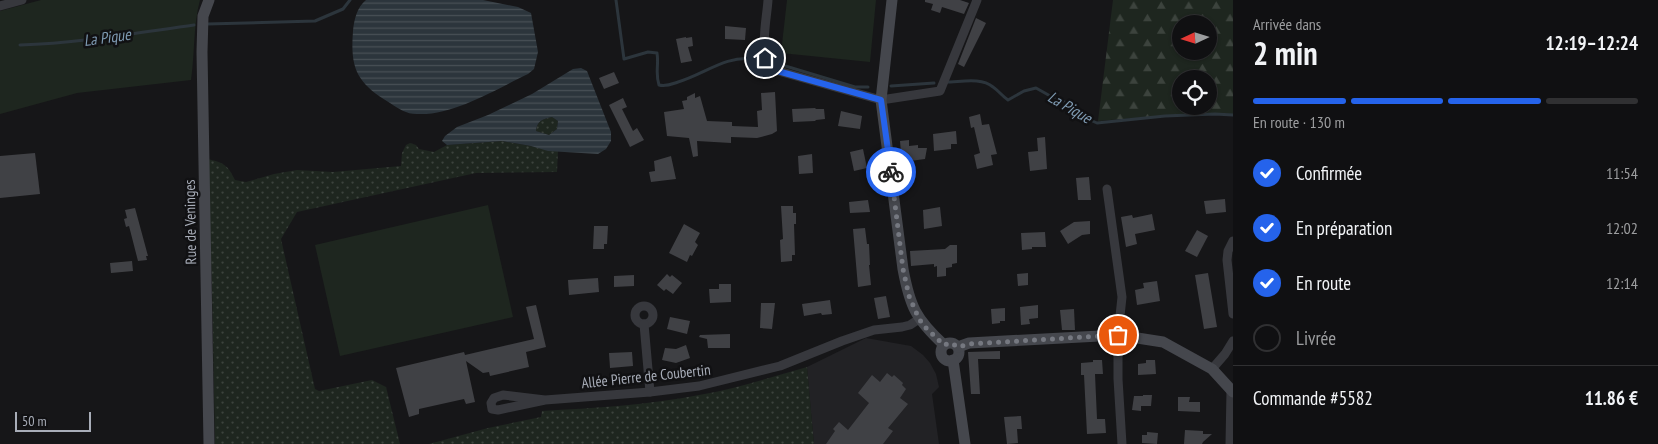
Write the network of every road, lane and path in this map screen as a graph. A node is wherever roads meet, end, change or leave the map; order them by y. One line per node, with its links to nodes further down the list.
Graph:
1 (22, 0): 6 (street)
2 (209, 0): 22 (street, Rue de Veninges)
3 (768, 0): 7 (street)
4 (892, 0): 7 (street)
5 (977, 0): 7 (street)
6 (0, 6)
7 (881, 100): 11 (street)
8 (1107, 189): 13 (street)
9 (1233, 240): 10 (street)
10 (1233, 314)
11 (919, 319): 15 (street); 20 (street, Allée Pierre de Coubertin)
12 (644, 324): 20 (street)
13 (1118, 335): 16 (street); 18 (street); 24 (street)
14 (1233, 341): 18 (street)
15 (944, 345): 16 (street); 17 (street)
16 (958, 347): 17 (street)
17 (953, 360): 23 (street)
18 (1212, 369): 19 (street)
19 (1232, 391): 25 (street)
20 (650, 392): 21 (street, Allée Pierre de Coubertin)
21 (545, 400): 21 (street, Allée Pierre de Coubertin)
22 (209, 444)
23 (965, 444)
24 (1122, 444)
25 (1230, 444)

